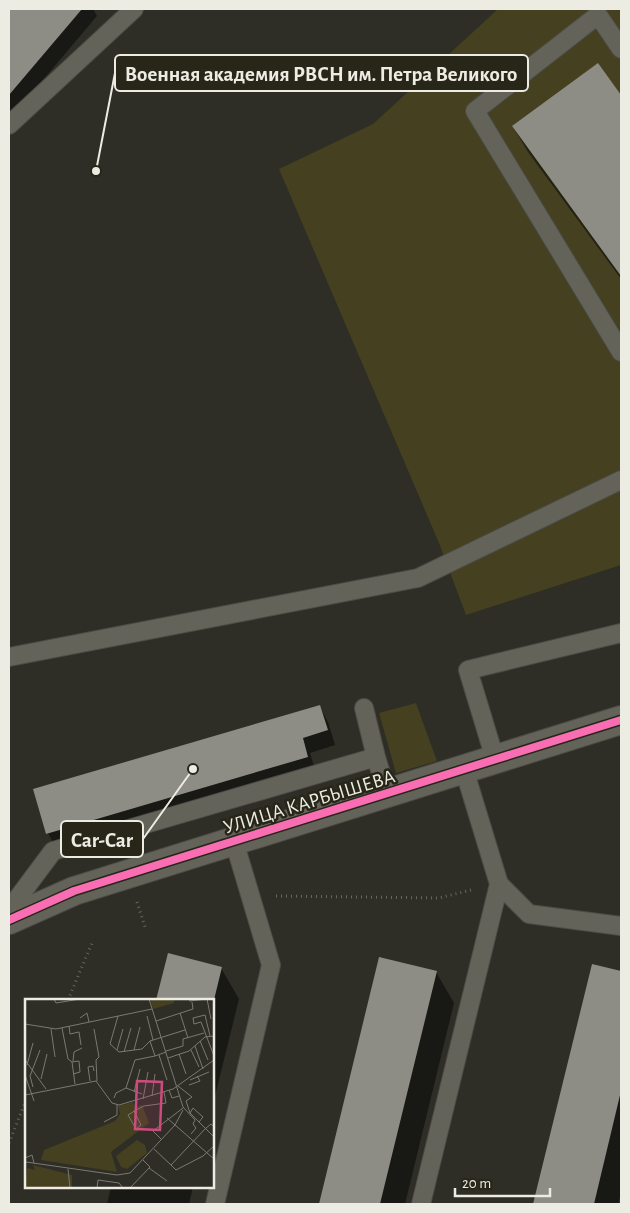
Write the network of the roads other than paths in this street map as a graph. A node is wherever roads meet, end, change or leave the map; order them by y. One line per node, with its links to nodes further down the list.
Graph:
1 (134, 9): 3 (lane)
2 (621, 49): 4 (lane)
3 (9, 125)
4 (621, 352)
5 (621, 480): 7 (lane)
6 (621, 633): 11 (lane)
7 (9, 658)
8 (364, 708): 10 (lane)
9 (621, 720): 11 (street, УЛИЦА КАРБЫШЕВА)
10 (376, 757): 13 (lane); 16 (lane)
11 (495, 759): 12 (street, УЛИЦА КАРБЫШЕВА)
12 (464, 769): 13 (street, УЛИЦА КАРБЫШЕВА); 15 (lane)
13 (387, 793): 14 (street, УЛИЦА КАРБЫШЕВА)
14 (234, 841): 17 (street, УЛИЦА КАРБЫШЕВА); 19 (lane)
15 (499, 884): 18 (lane); 20 (lane)
16 (9, 910)
17 (9, 920)
18 (621, 926)
19 (215, 1204)
20 (421, 1204)

